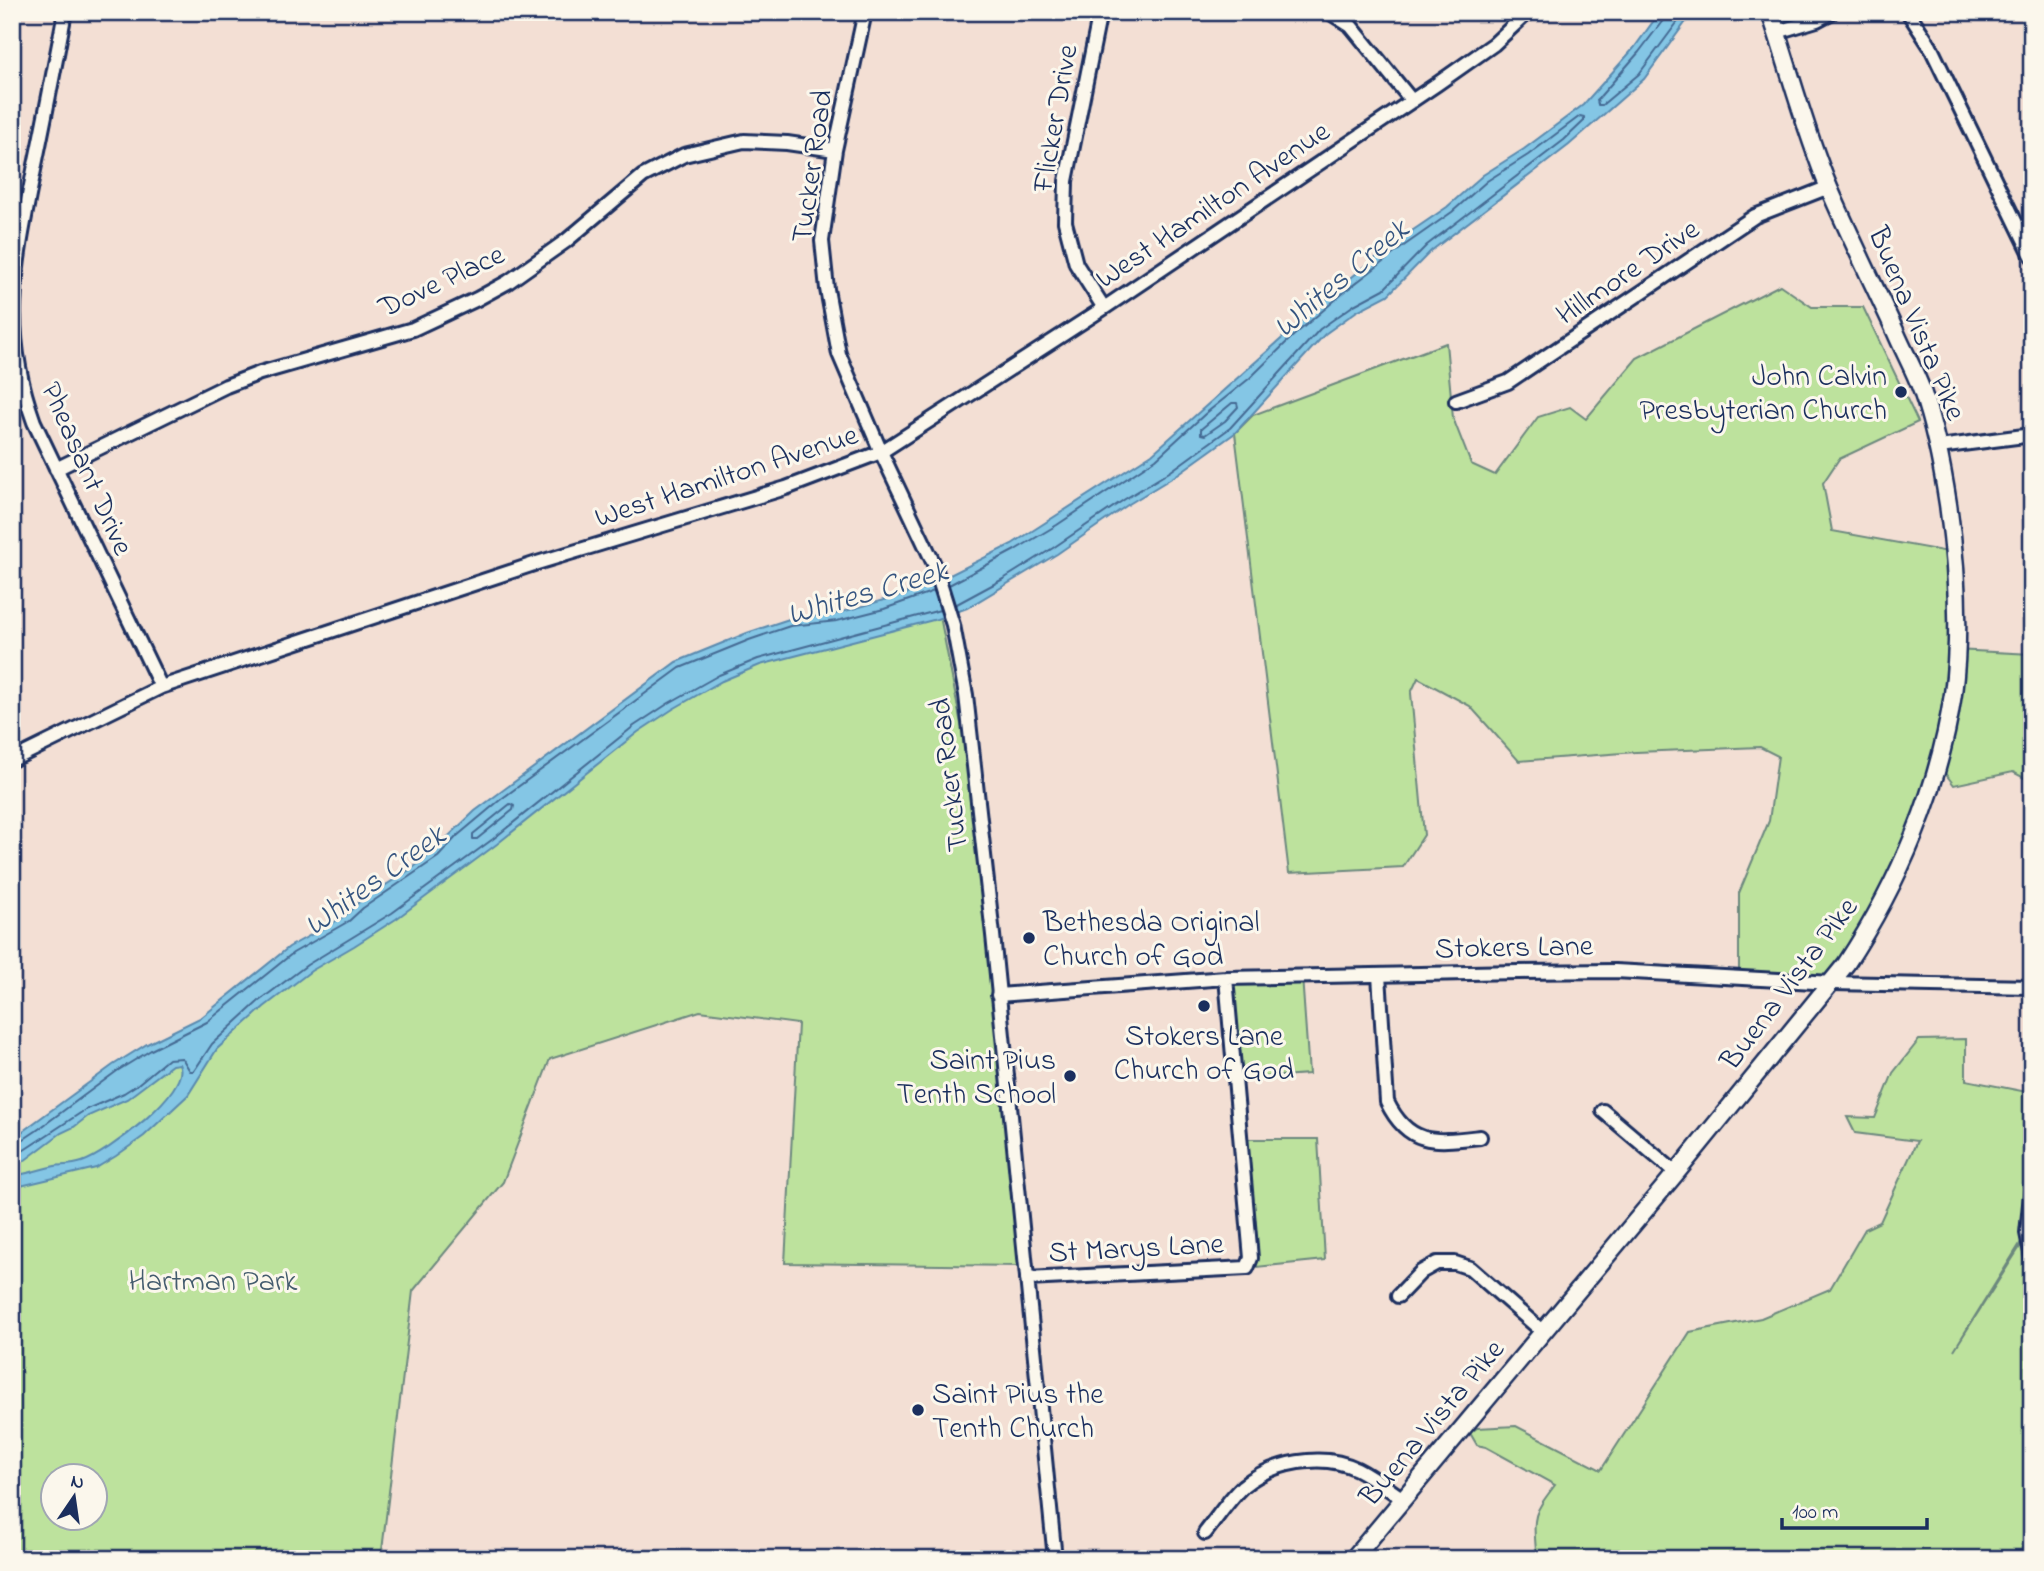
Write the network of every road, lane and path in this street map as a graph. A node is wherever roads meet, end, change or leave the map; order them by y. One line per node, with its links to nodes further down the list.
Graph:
1 (65, 12): 19 (street, Pheasant Drive)
2 (865, 12): 11 (street, Tucker Road)
3 (1100, 12): 14 (street, Flicker Drive)
4 (1329, 12): 10 (street)
5 (1528, 12): 10 (street, West Hamilton Avenue)
6 (1770, 12): 9 (main road, Buena Vista Pike)
7 (1832, 12): 9 (street)
8 (1908, 12): 13 (street)
9 (1777, 32): 12 (main road, Buena Vista Pike)
10 (1412, 101): 14 (street, West Hamilton Avenue)
11 (835, 150): 18 (street, Tucker Road); 19 (street, Dove Place)
12 (1829, 187): 15 (street, Hillmore Drive); 17 (main road, Buena Vista Pike)
13 (2032, 256)
14 (1104, 308): 18 (street, West Hamilton Avenue)
15 (1456, 401)
16 (2032, 435): 17 (street)
17 (1939, 447): 24 (main road, Buena Vista Pike)
18 (881, 452): 20 (street, West Hamilton Avenue); 26 (street, Tucker Road)
19 (56, 469): 20 (street, Pheasant Drive)
20 (161, 687): 21 (street, West Hamilton Avenue)
21 (12, 760)
22 (1379, 975): 23 (street, Stokers Lane); 24 (street, Stokers Lane); 28 (street)
23 (1226, 978): 26 (street, Stokers Lane); 32 (street, St Marys Lane)
24 (1832, 983): 25 (street, Stokers Lane); 29 (main road, Buena Vista Pike)
25 (2032, 987)
26 (998, 995): 32 (street, Tucker Road)
27 (1603, 1111): 29 (street)
28 (1479, 1137)
29 (1676, 1172): 34 (main road, Buena Vista Pike)
30 (2032, 1185): 31 (street)
31 (2032, 1258)
32 (1027, 1279): 37 (street, Tucker Road)
33 (1398, 1296): 34 (street)
34 (1543, 1332): 35 (main road, Buena Vista Pike)
35 (1403, 1499): 36 (street); 38 (main road, Buena Vista Pike)
36 (1205, 1533)
37 (1055, 1559)
38 (1353, 1559)

